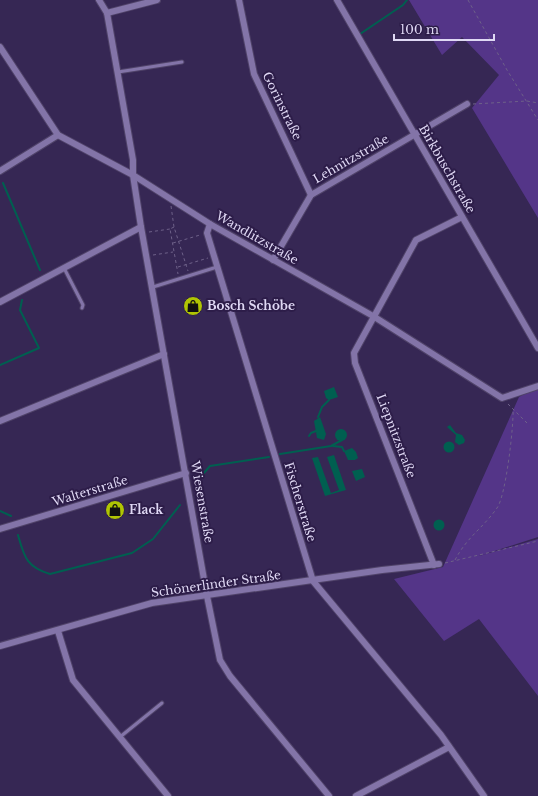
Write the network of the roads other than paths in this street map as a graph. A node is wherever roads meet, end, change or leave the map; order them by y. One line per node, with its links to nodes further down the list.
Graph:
1 (99, 0): 5 (street)
2 (157, 0): 5 (street)
3 (239, 0): 14 (street, Gorinstraße)
4 (337, 0): 10 (street, Birkbuschstraße)
5 (107, 13): 8 (street, Wiesenstraße)
6 (0, 46): 11 (street, Wandlitzstraße)
7 (182, 62): 8 (lane)
8 (118, 72): 13 (street, Wiesenstraße)
9 (466, 104): 10 (street, Lehnitzstraße)
10 (415, 134): 14 (street, Lehnitzstraße); 15 (street, Birkbuschstraße)
11 (58, 135): 12 (street); 13 (street, Wandlitzstraße)
12 (0, 171)
13 (133, 176): 16 (street, Wandlitzstraße); 17 (street, Wiesenstraße)
14 (311, 195): 18 (street, Lehnitzstraße)
15 (462, 217): 24 (street, Liepnitzstraße); 25 (street, Birkbuschstraße)
16 (210, 224): 18 (street, Wandlitzstraße); 20 (street, Fischerstraße)
17 (142, 230): 19 (street); 21 (street, Wiesenstraße)
18 (273, 260): 24 (street, Wandlitzstraße)
19 (63, 267): 22 (street); 23 (lane)
20 (217, 267): 21 (lane); 32 (street, Fischerstraße)
21 (153, 287): 26 (street, Wiesenstraße)
22 (0, 302)
23 (82, 308)
24 (372, 316): 27 (street, Wandlitzstraße); 31 (street, Liepnitzstraße)
25 (538, 348)
26 (164, 354): 28 (street); 29 (street, Wiesenstraße)
27 (538, 386)
28 (0, 421)
29 (186, 473): 30 (street, Walterstraße); 33 (street, Wiesenstraße)
30 (0, 529)
31 (436, 565): 32 (street, Schönerlinder Straße)
32 (313, 581): 33 (street, Schönerlinder Straße); 38 (street, Fischerstraße)
33 (207, 596): 34 (street, Schönerlinder Straße); 40 (street, Wiesenstraße)
34 (58, 631): 35 (street, Schönerlinder Straße); 37 (street)
35 (0, 646)
36 (162, 703): 37 (lane)
37 (120, 737): 39 (street)
38 (448, 747): 41 (street); 42 (street, Fischerstraße)
39 (168, 796)
40 (329, 796)
41 (356, 796)
42 (484, 796)

